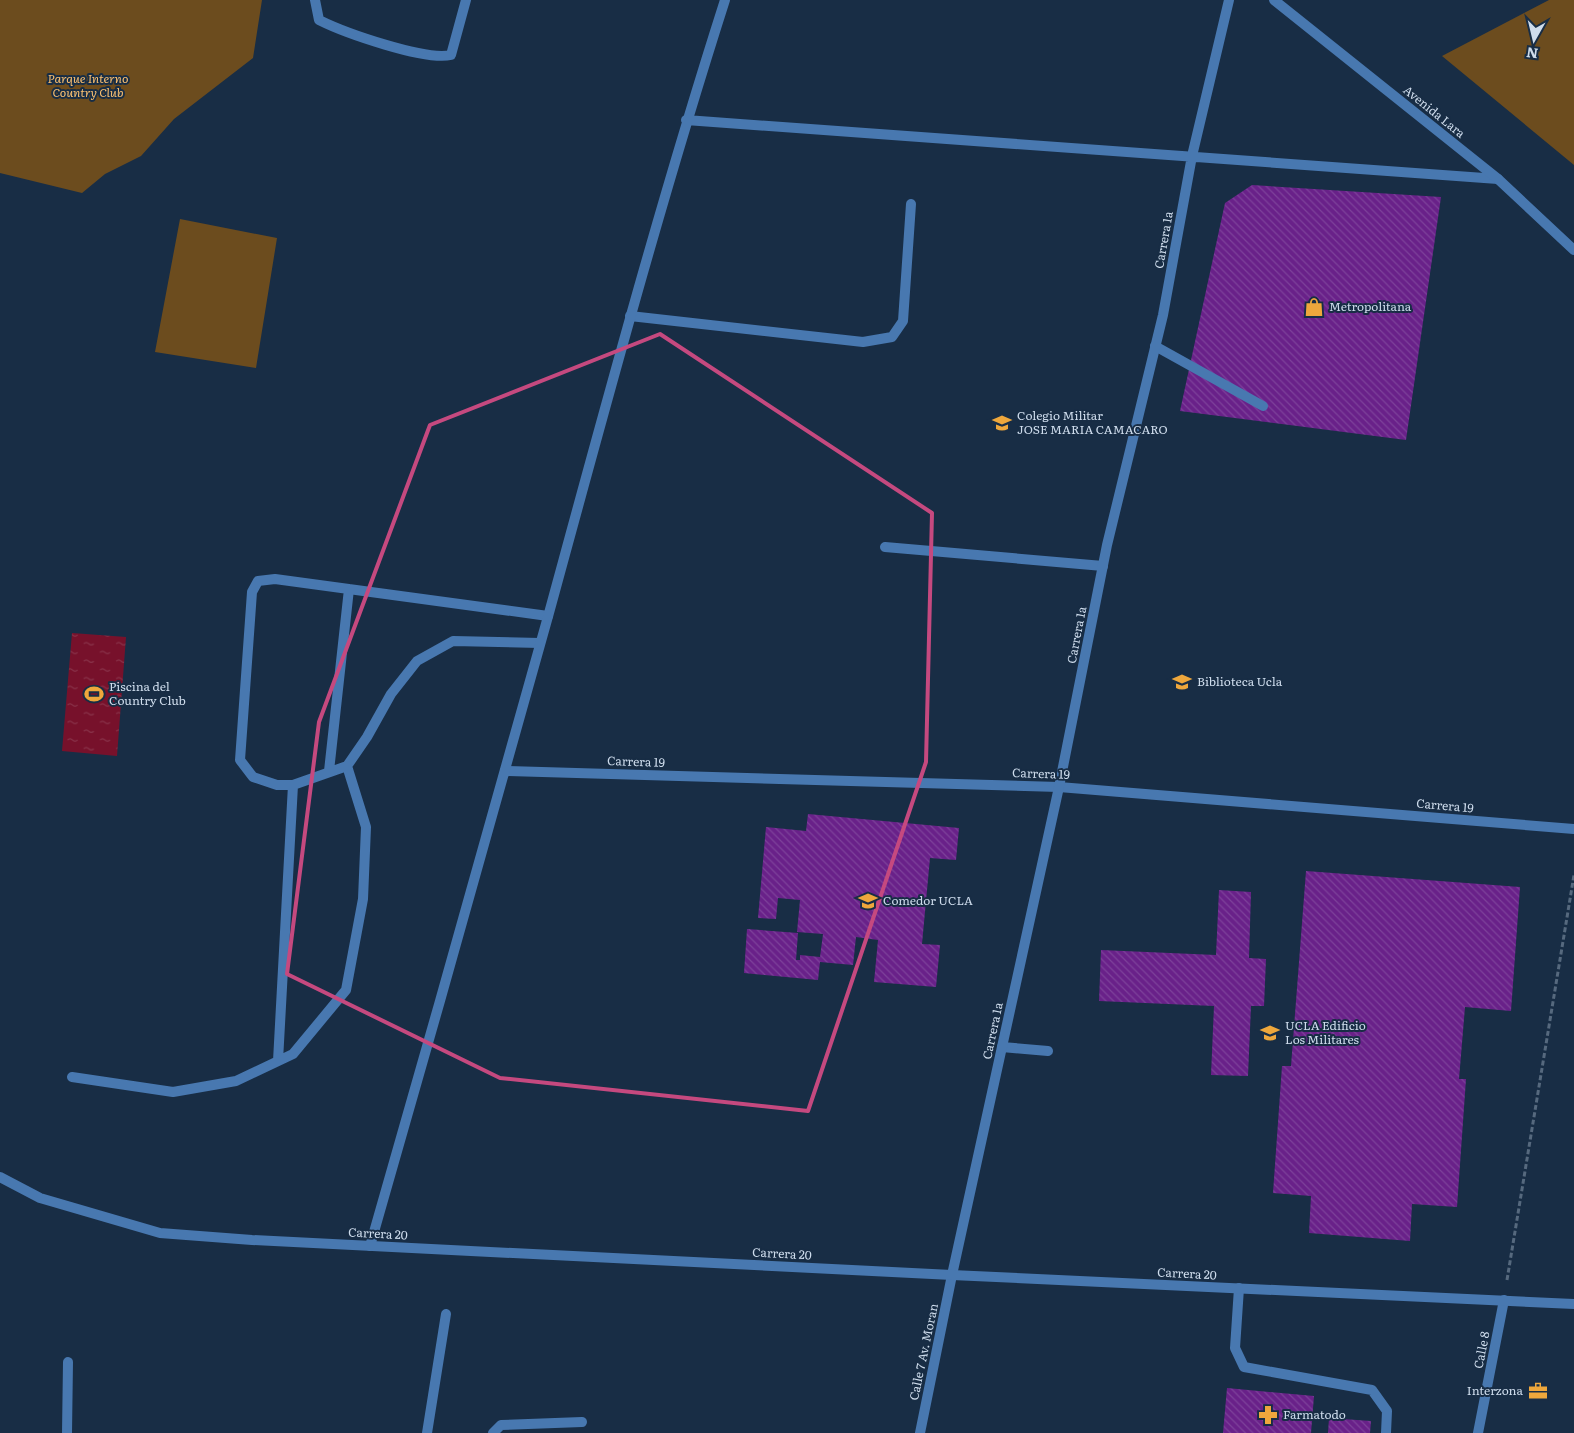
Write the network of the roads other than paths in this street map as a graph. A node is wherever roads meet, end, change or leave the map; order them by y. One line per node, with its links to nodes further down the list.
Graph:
1 (315, 0): 2 (street)
2 (466, 0)
3 (725, 0): 6 (street)
4 (1229, 0): 7 (street, Carrera 1a)
5 (1274, 0): 8 (street, Avenida Lara)
6 (686, 120): 7 (street); 11 (street)
7 (1192, 156): 8 (street); 12 (street, Carrera 1a)
8 (1498, 179): 10 (street, Avenida Lara)
9 (911, 204): 11 (street)
10 (1574, 250)
11 (630, 316): 17 (street)
12 (1155, 346): 13 (street); 15 (street, Carrera 1a)
13 (1263, 406)
14 (885, 547): 15 (street)
15 (1103, 566): 23 (street, Carrera 1a)
16 (349, 589): 17 (street); 21 (street); 22 (street)
17 (548, 616): 18 (street)
18 (540, 643): 19 (street); 20 (street)
19 (347, 766): 21 (street); 27 (street)
20 (505, 770): 23 (street, Carrera 19); 30 (street)
21 (329, 771): 22 (street)
22 (293, 785): 27 (street)
23 (1059, 787): 24 (street, Carrera 19); 25 (street, Carrera 1a)
24 (1574, 829)
25 (1002, 1047): 26 (street); 31 (street, Carrera 1a)
26 (1048, 1051)
27 (278, 1060): 28 (street)
28 (72, 1077)
29 (0, 1176): 30 (street, Carrera 20)
30 (370, 1246): 31 (street, Carrera 20)
31 (952, 1276): 32 (street, Carrera 20); 41 (street, Calle 7 Av. Moran)
32 (1239, 1288): 33 (street, Carrera 20); 42 (street)
33 (1504, 1300): 34 (street, Carrera 20); 43 (street, Calle 8)
34 (1574, 1304)
35 (446, 1314): 39 (street)
36 (68, 1362): 38 (street)
37 (582, 1422): 40 (street)
38 (67, 1433)
39 (427, 1433)
40 (493, 1433)
41 (920, 1433)
42 (1386, 1433)
43 (1478, 1433)

